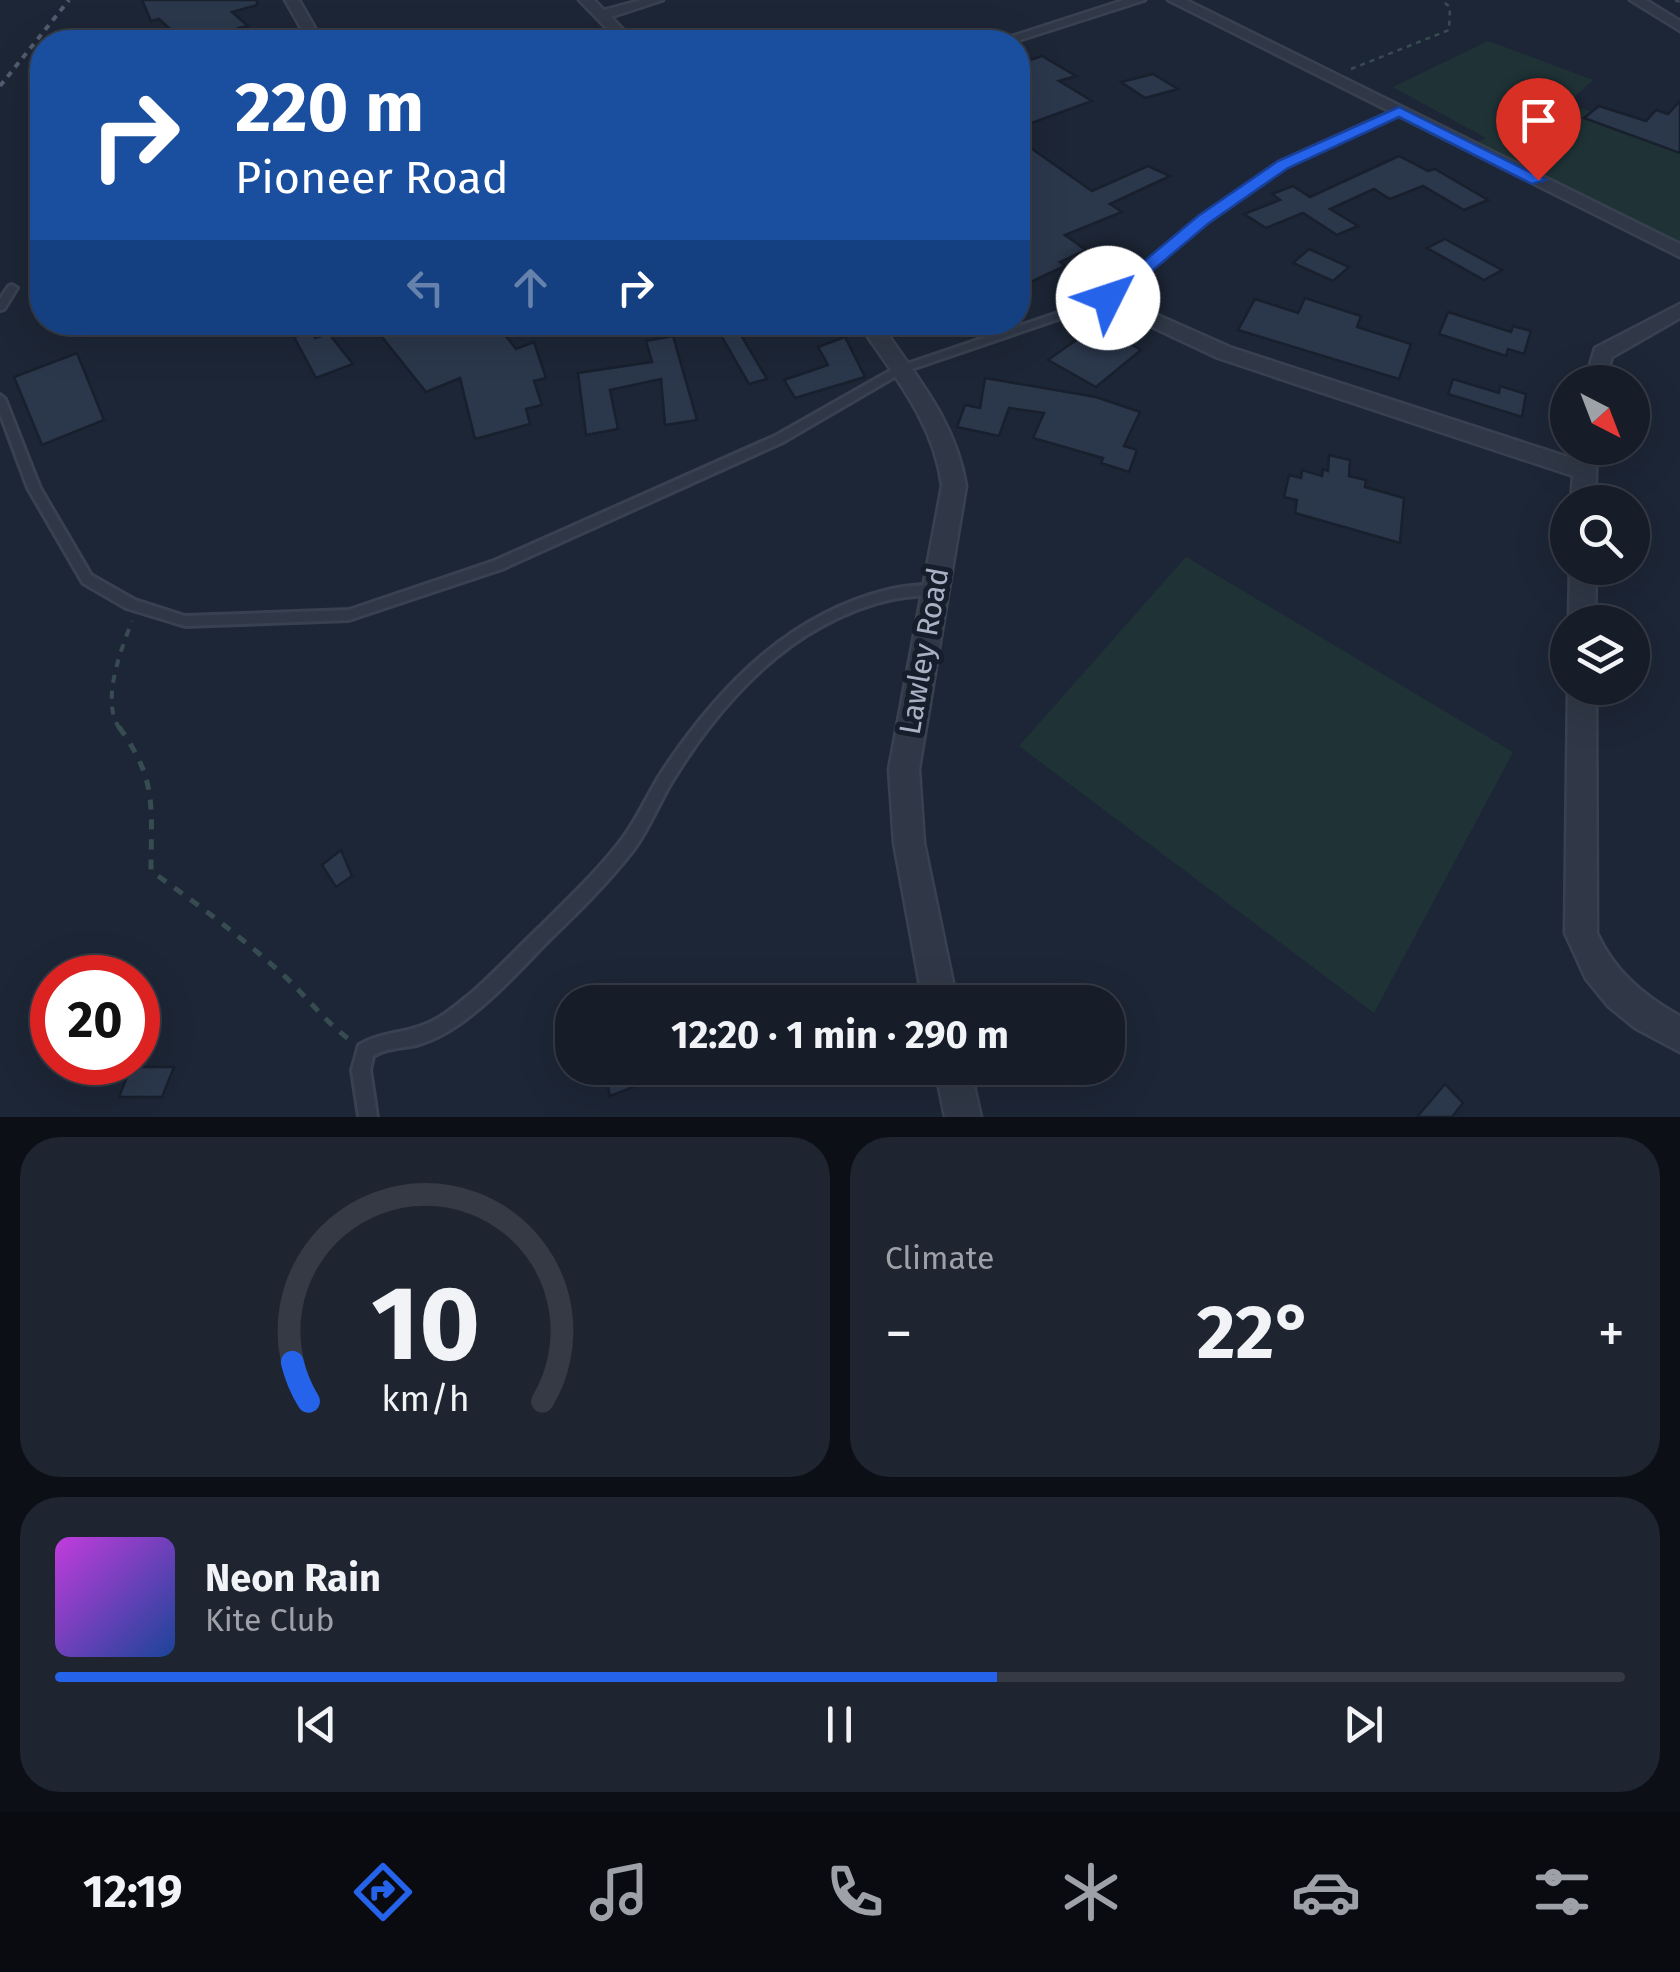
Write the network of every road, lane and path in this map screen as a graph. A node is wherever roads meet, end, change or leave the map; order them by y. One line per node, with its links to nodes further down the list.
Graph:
1 (292, 0): 12 (street)
2 (586, 0): 10 (street)
3 (656, 0): 10 (street)
4 (1138, 0): 14 (street)
5 (1175, 0): 15 (street)
6 (1441, 0): 15 (path)
7 (1638, 0): 11 (street)
8 (1674, 0): 9 (path)
9 (1680, 2)
10 (602, 15): 13 (street)
11 (1680, 27)
12 (309, 30)
13 (616, 30)
14 (1030, 33)
15 (1332, 79): 16 (street)
16 (1399, 112): 17 (street); 19 (lane)
17 (1680, 251)
18 (12, 288): 20 (lane)
19 (1108, 298): 22 (lane); 28 (street)
20 (0, 307)
21 (1680, 310): 25 (street)
22 (1030, 325)
23 (876, 335): 26 (street, Lawley Road)
24 (1001, 335): 26 (lane)
25 (1599, 365)
26 (899, 370): 29 (street, Lawley Road); 30 (lane)
27 (0, 399): 30 (lane)
28 (1550, 449)
29 (934, 589): 32 (street, Lawley Road); 34 (lane)
30 (144, 608): 34 (path)
31 (1582, 705): 33 (street)
32 (937, 985)
33 (1680, 1035)
34 (365, 1051): 36 (lane)
35 (956, 1085): 37 (street)
36 (368, 1117)
37 (963, 1117)

